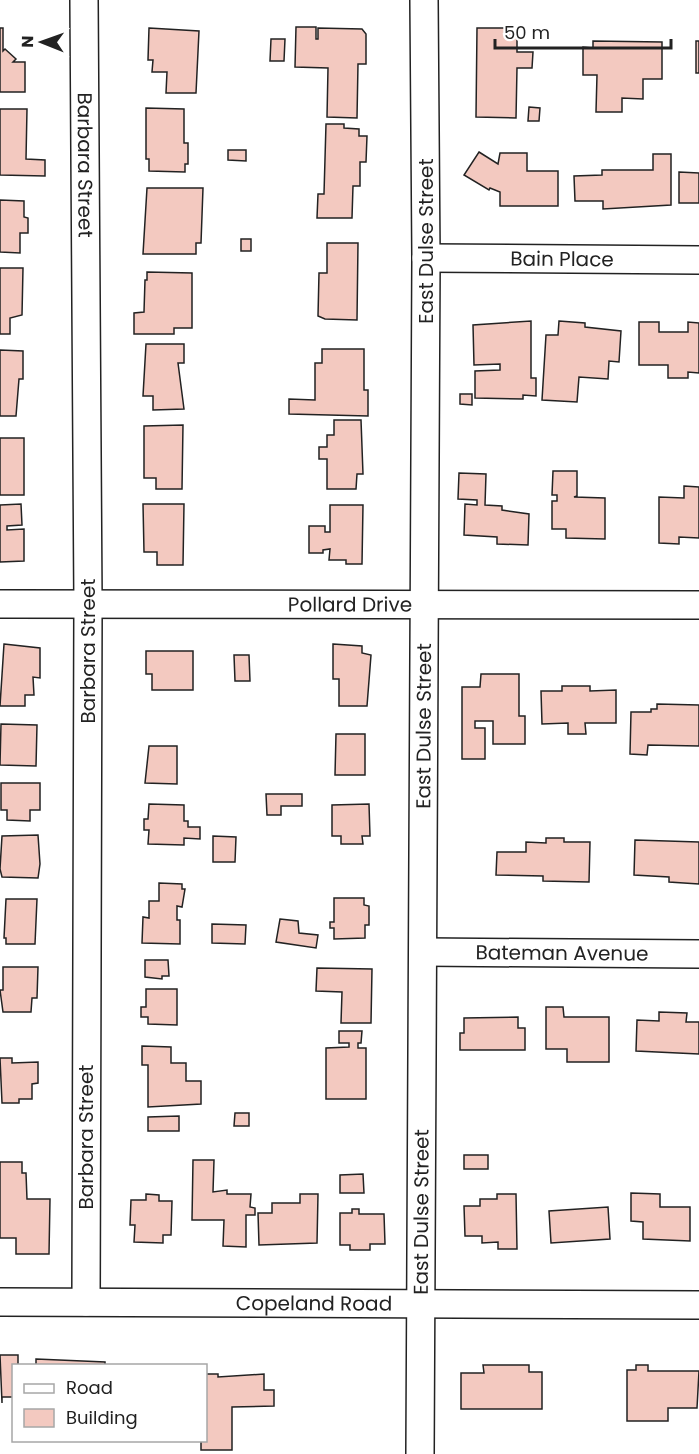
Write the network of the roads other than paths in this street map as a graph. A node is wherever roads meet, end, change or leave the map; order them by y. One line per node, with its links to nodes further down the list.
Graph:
1 (84, 0): 5 (street, Barbara Street)
2 (424, 0): 3 (street, East Dulse Street)
3 (426, 258): 4 (street, Bain Place); 6 (street, East Dulse Street)
4 (699, 260)
5 (88, 603): 6 (street, Pollard Drive); 7 (street, Pollard Drive); 12 (street, Barbara Street)
6 (425, 603): 8 (street, Pollard Drive); 9 (street, East Dulse Street)
7 (0, 604)
8 (699, 605)
9 (424, 952): 10 (street, Bateman Avenue); 13 (street, East Dulse Street)
10 (699, 954)
11 (0, 1302): 12 (street, Copeland Road)
12 (86, 1302): 13 (street, Copeland Road)
13 (420, 1304): 14 (street, Copeland Road); 15 (street, East Dulse Street)
14 (699, 1305)
15 (420, 1454)

